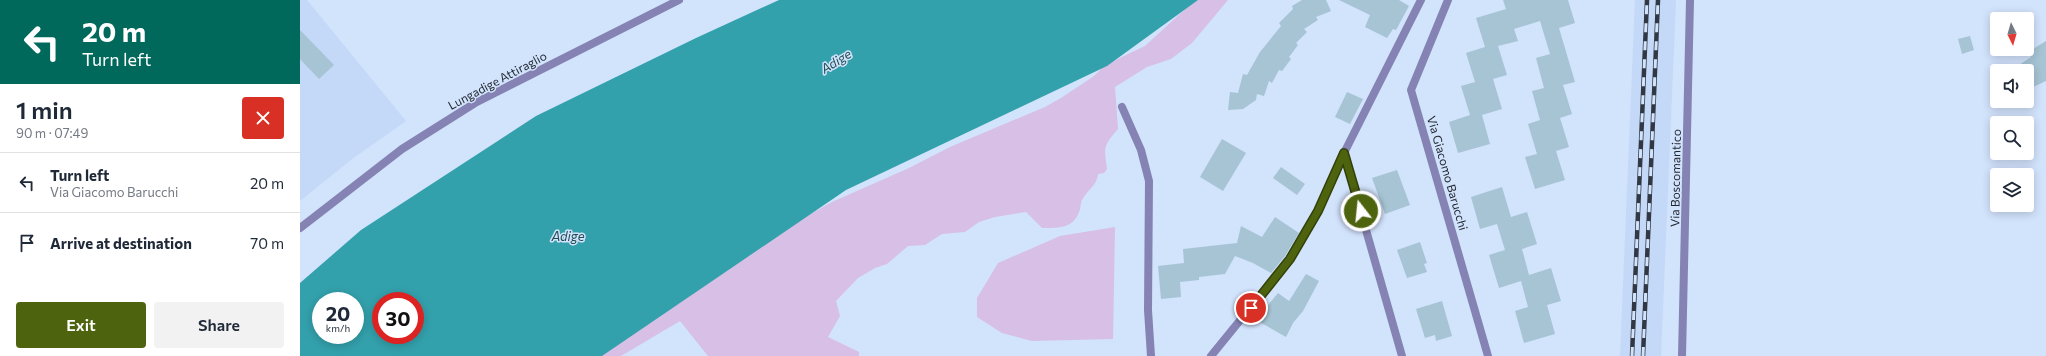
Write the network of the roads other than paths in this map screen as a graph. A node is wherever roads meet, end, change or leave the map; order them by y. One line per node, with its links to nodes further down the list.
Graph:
1 (679, 0): 7 (street, Lungadige Attiraglio)
2 (1421, 0): 6 (street)
3 (1448, 0): 11 (street, Via Giacomo Barucchi)
4 (1690, 0): 12 (street, Via Boscomantico)
5 (1122, 107): 8 (street)
6 (1344, 153): 9 (street); 10 (street)
7 (300, 228)
8 (1150, 356)
9 (1211, 356)
10 (1402, 356)
11 (1488, 356)
12 (1682, 356)

